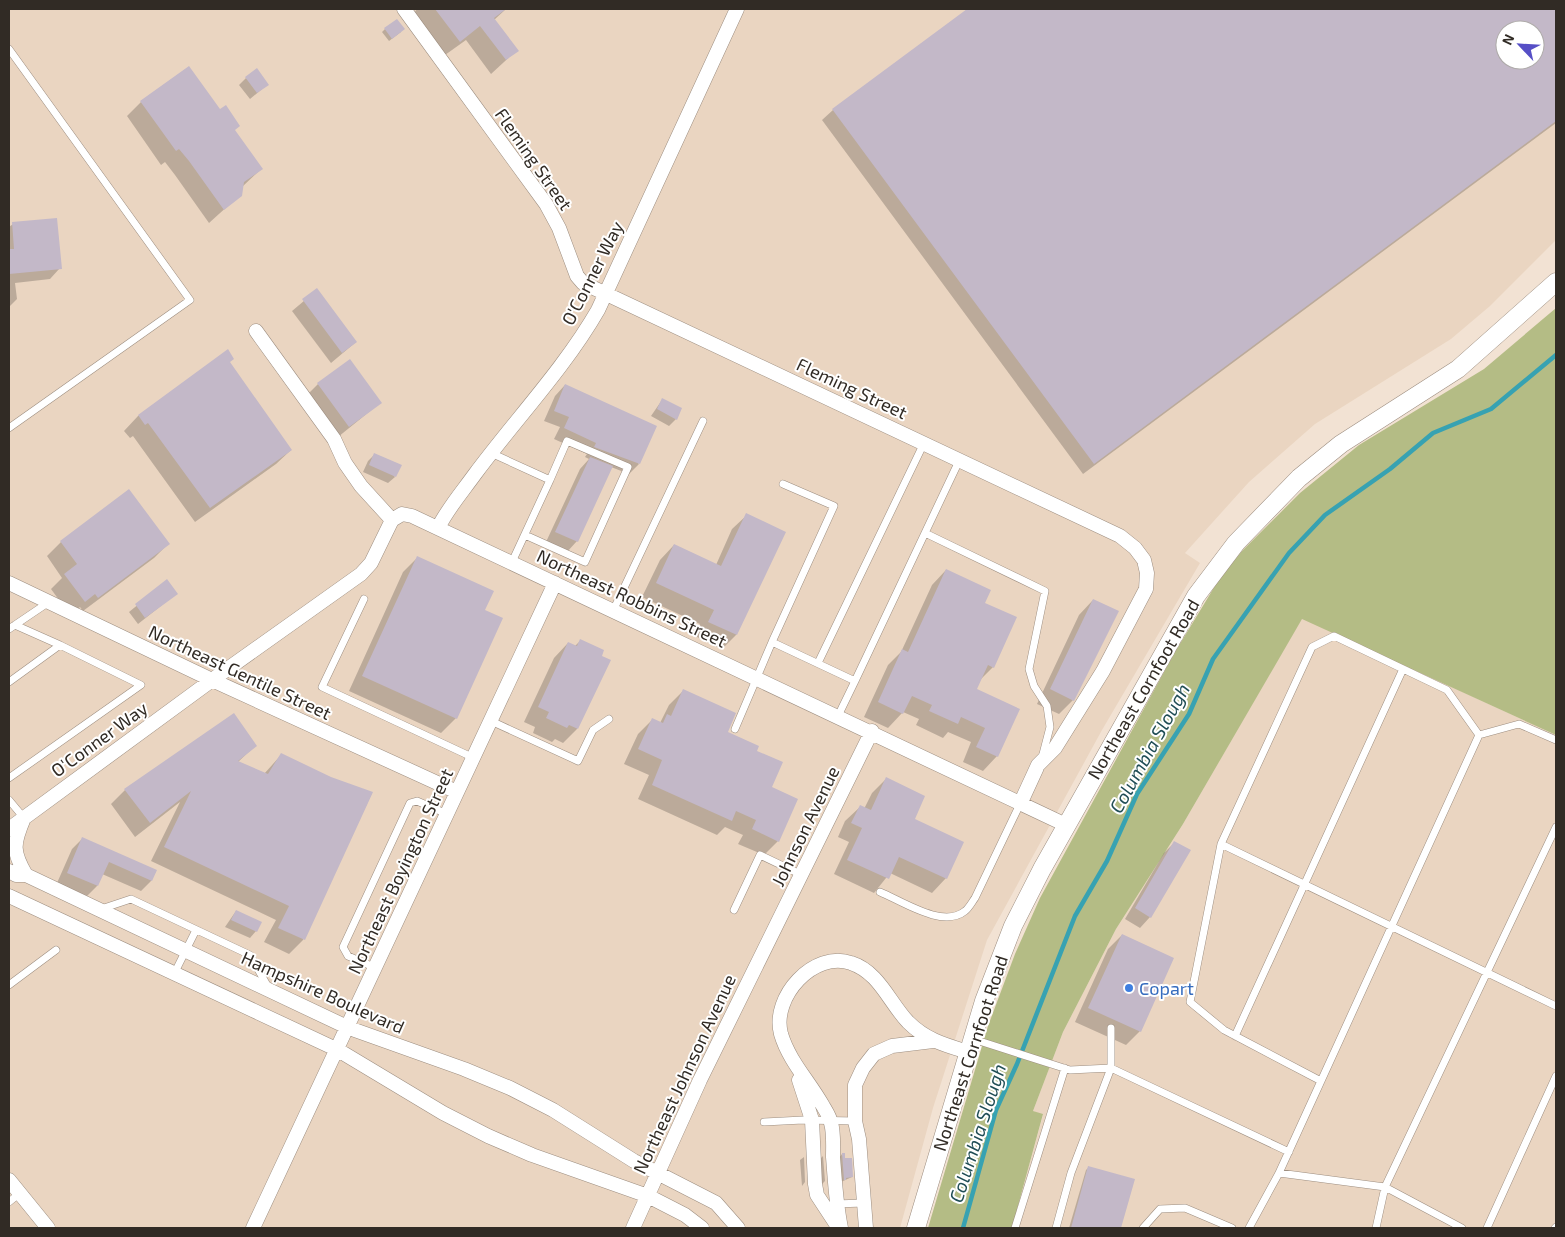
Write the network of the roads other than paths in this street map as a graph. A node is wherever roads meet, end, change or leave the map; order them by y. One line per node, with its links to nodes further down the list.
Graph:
1 (404, 9): 5 (street, Fleming Street)
2 (737, 9): 5 (street, O'Conner Way)
3 (9, 49): 8 (lane)
4 (1556, 282): 48 (street, Northeast Cornfoot Road)
5 (605, 295): 9 (street, Fleming Street); 10 (street, O'Conner Way)
6 (256, 331): 14 (street)
7 (703, 421): 23 (lane)
8 (9, 428)
9 (924, 443): 11 (street, Fleming Street); 27 (lane)
10 (491, 453): 12 (lane); 15 (street, O'Conner Way)
11 (959, 461): 16 (lane); 41 (street, Fleming Street)
12 (550, 480): 17 (lane); 17 (lane)
13 (783, 484): 25 (lane)
14 (392, 520): 15 (street, Northeast Robbins Street); 30 (street, O'Conner Way)
15 (438, 528): 18 (street, Northeast Robbins Street)
16 (925, 533): 31 (lane); 41 (lane)
17 (525, 535): 18 (lane)
18 (512, 562): 20 (street, Northeast Robbins Street)
19 (9, 583): 22 (street, Northeast Gentile Street)
20 (556, 583): 23 (street, Northeast Robbins Street); 35 (street, Northeast Boyington Street)
21 (364, 600): 40 (lane)
22 (49, 602): 24 (lane); 30 (street, Northeast Gentile Street)
23 (613, 611): 29 (street, Northeast Robbins Street)
24 (12, 627): 26 (lane)
25 (772, 642): 27 (lane); 29 (lane)
26 (60, 645): 32 (lane); 42 (lane)
27 (818, 663): 31 (lane)
28 (1403, 669): 38 (lane); 51 (lane); 55 (lane)
29 (756, 677): 33 (street, Northeast Robbins Street); 36 (lane)
30 (212, 680): 43 (street, Northeast Gentile Street); 47 (street, O'Conner Way)
31 (855, 681): 33 (lane)
32 (9, 682)
33 (838, 716): 37 (street, Northeast Robbins Street)
34 (609, 719): 35 (lane)
35 (491, 721): 40 (street, Northeast Boyington Street)
36 (734, 729)
37 (872, 731): 45 (street, Northeast Robbins Street); 53 (street, Johnson Avenue)
38 (1479, 734): 39 (lane); 60 (lane)
39 (1556, 740)
40 (474, 758): 43 (street, Northeast Boyington Street)
41 (1038, 765): 45 (street, Fleming Street)
42 (9, 778)
43 (457, 792): 46 (street, Northeast Boyington Street)
44 (9, 800): 47 (lane)
45 (1021, 802): 48 (street, Northeast Robbins Street); 56 (lane)
46 (447, 814): 65 (street, Northeast Boyington Street); 65 (lane)
47 (24, 818): 50 (street, O'Conner Way); 54 (street)
48 (1066, 825): 75 (street, Northeast Cornfoot Road)
49 (1556, 826): 66 (lane)
50 (9, 829)
51 (1221, 844): 55 (lane); 73 (lane)
52 (9, 871): 54 (street, Hampshire Boulevard)
53 (802, 875): 59 (lane); 62 (street, Johnson Avenue)
54 (26, 876): 58 (street, Hampshire Boulevard)
55 (1305, 884): 60 (lane); 73 (lane)
56 (880, 892)
57 (9, 896): 67 (street)
58 (99, 910): 61 (lane); 64 (street, Hampshire Boulevard)
59 (734, 910)
60 (1392, 926): 66 (lane); 81 (lane)
61 (196, 930): 64 (lane); 69 (lane)
62 (772, 936): 87 (street, Northeast Johnson Avenue)
63 (56, 950): 68 (lane)
64 (186, 951): 67 (lane); 69 (street, Hampshire Boulevard)
65 (376, 968): 71 (street, Northeast Boyington Street)
66 (1486, 972): 70 (lane); 90 (lane)
67 (174, 974): 76 (street)
68 (9, 985)
69 (269, 990): 71 (street, Hampshire Boulevard)
70 (1556, 1006)
71 (349, 1028): 76 (street, Northeast Boyington Street); 87 (street, Hampshire Boulevard)
72 (1111, 1028): 79 (lane)
73 (1236, 1036): 81 (lane)
74 (933, 1041): 75 (street); 77 (street); 83 (street)
75 (970, 1045): 78 (lane); 102 (street, Northeast Cornfoot Road)
76 (338, 1050): 91 (street); 96 (street, Northeast Boyington Street)
77 (790, 1056): 82 (street); 85 (street)
78 (1065, 1068): 79 (lane); 103 (lane)
79 (1111, 1068): 86 (lane); 104 (lane)
80 (1556, 1076): 110 (lane)
81 (1321, 1081): 86 (lane)
82 (812, 1120): 84 (lane); 85 (lane); 94 (street)
83 (855, 1121): 85 (lane); 93 (street)
84 (764, 1122)
85 (832, 1122): 94 (street)
86 (1289, 1152): 88 (lane)
87 (658, 1173): 91 (street, Northeast Johnson Avenue); 99 (street, Hampshire Boulevard)
88 (1279, 1173): 90 (lane); 107 (lane)
89 (9, 1180): 92 (street)
90 (1385, 1187): 108 (lane); 109 (lane)
91 (648, 1196): 97 (street, Northeast Johnson Avenue); 98 (street)
92 (14, 1198): 95 (street)
93 (864, 1203): 94 (lane); 101 (street)
94 (829, 1204): 100 (street)
95 (48, 1228)
96 (253, 1228)
97 (633, 1228)
98 (702, 1228)
99 (738, 1228)
100 (840, 1228)
101 (866, 1228)
102 (916, 1228)
103 (1015, 1228)
104 (1056, 1228)
105 (1144, 1228): 106 (lane)
106 (1232, 1228)
107 (1249, 1228)
108 (1376, 1228)
109 (1462, 1228)
110 (1487, 1228)

